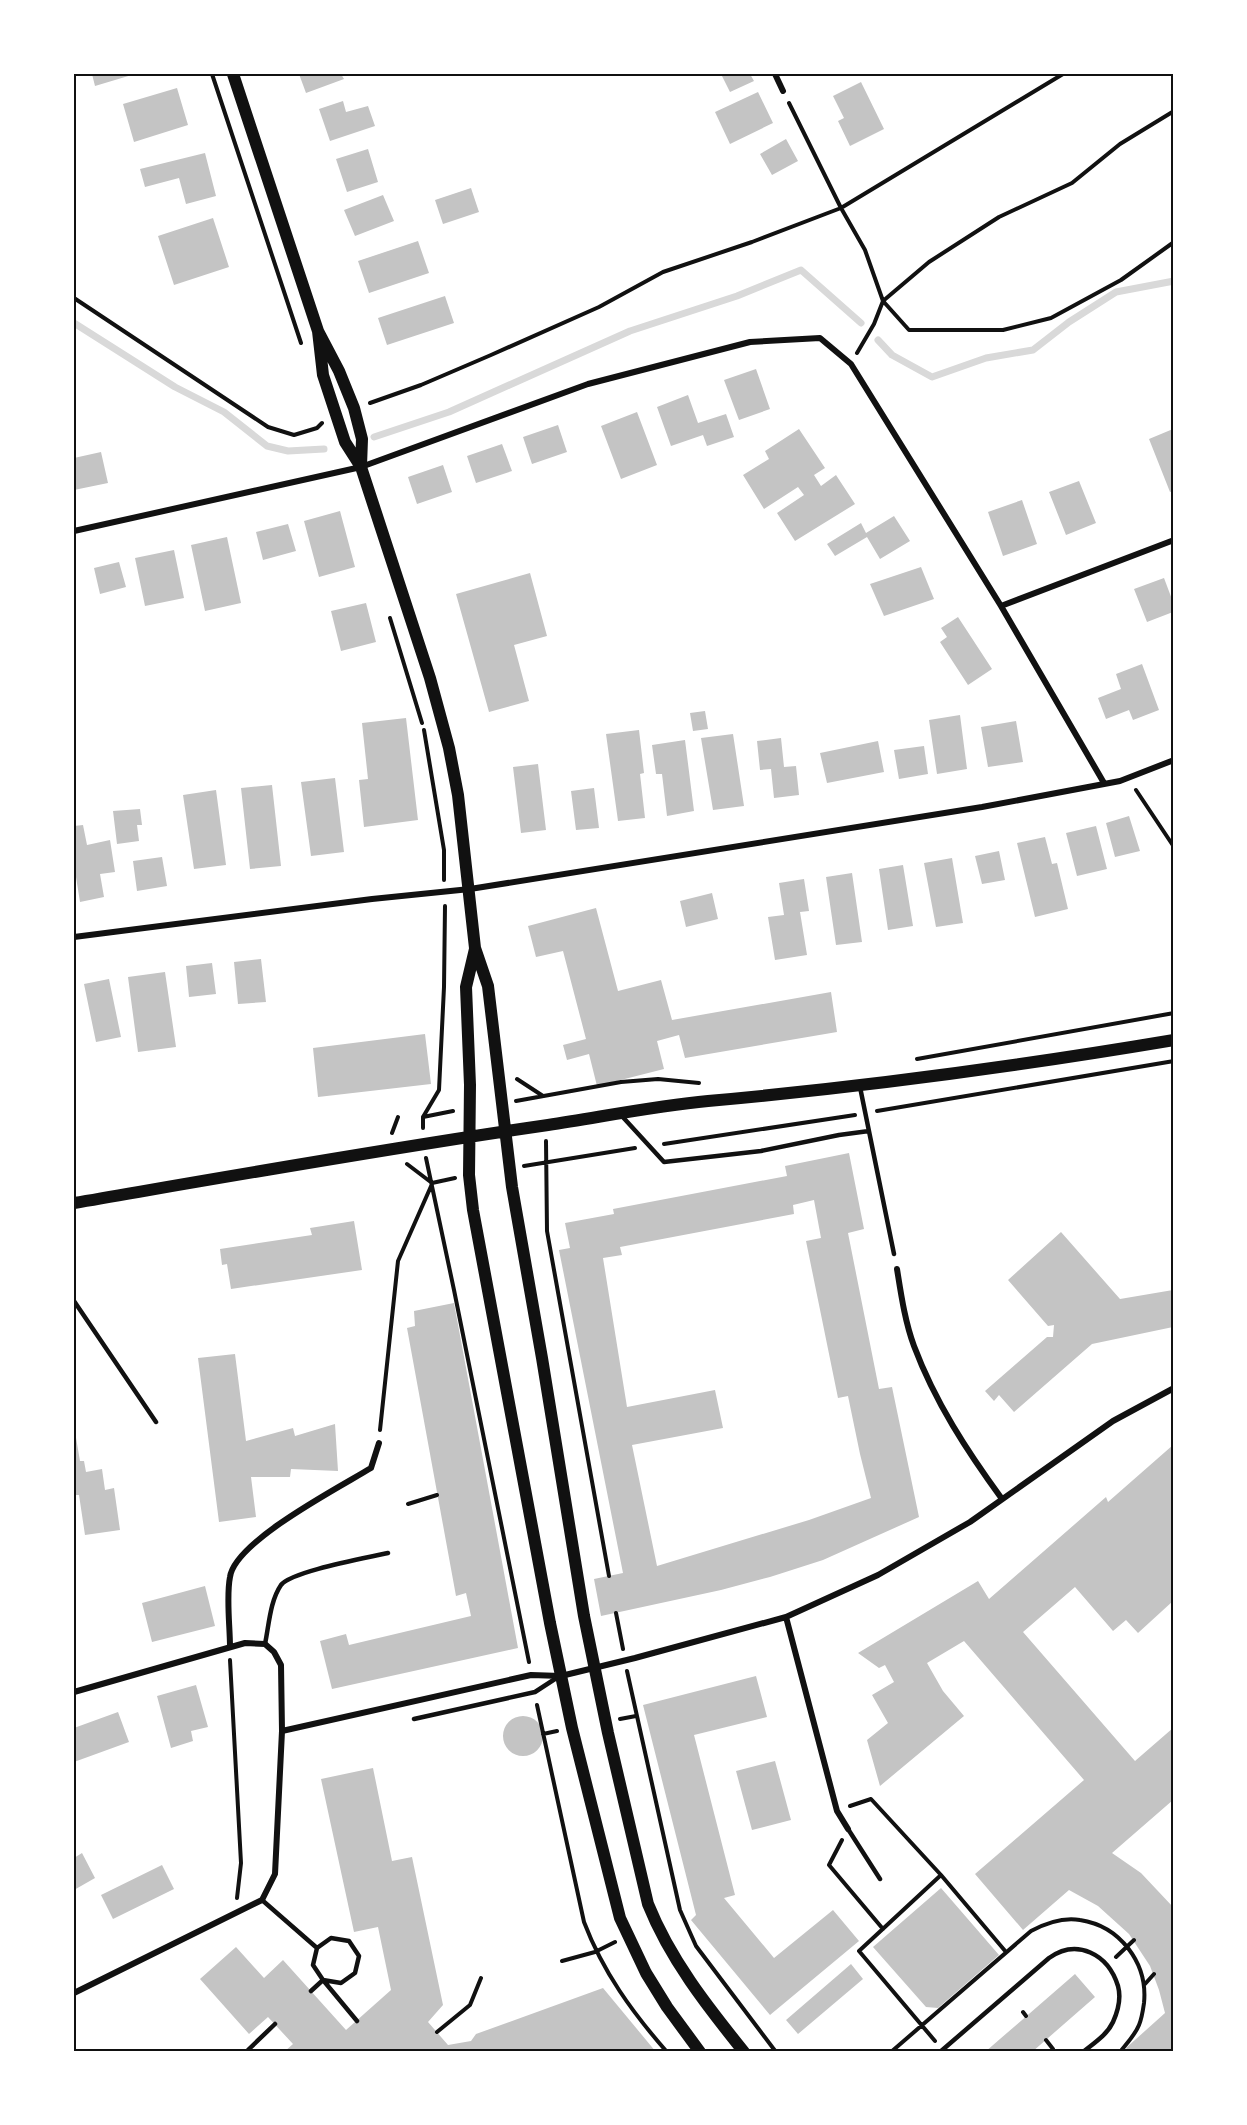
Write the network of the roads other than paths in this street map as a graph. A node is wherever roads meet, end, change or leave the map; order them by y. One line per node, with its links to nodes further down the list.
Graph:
1 (233, 74): 4 (main road)
2 (775, 74): 3 (street)
3 (783, 91)
4 (318, 331): 5 (main road); 5 (main road)
5 (362, 467): 6 (street); 8 (street); 11 (main road)
6 (74, 531)
7 (1173, 540): 8 (street)
8 (1001, 606): 10 (street)
9 (1173, 760): 10 (street)
10 (1104, 783): 11 (street)
11 (470, 889): 12 (street); 13 (main road)
12 (74, 937)
13 (475, 948): 17 (main road); 19 (main road)
14 (1173, 1040): 15 (main road)
15 (860, 1087): 16 (main road); 18 (lane)
16 (620, 1114): 17 (main road); 18 (lane)
17 (506, 1131): 19 (main road); 32 (main road)
18 (869, 1131): 21 (lane)
19 (469, 1137): 20 (main road); 33 (main road)
20 (74, 1203)
21 (894, 1254)
22 (897, 1269): 27 (street)
23 (74, 1302): 25 (lane)
24 (1173, 1388): 27 (street)
25 (156, 1422)
26 (379, 1443): 31 (street)
27 (1002, 1499): 29 (street)
28 (388, 1553): 30 (lane)
29 (786, 1617): 32 (street); 37 (street)
30 (265, 1644): 31 (street); 36 (street)
31 (230, 1647): 34 (street)
32 (594, 1668): 33 (street); 49 (main road)
33 (561, 1676): 35 (lane); 36 (street); 48 (main road)
34 (74, 1692)
35 (414, 1719)
36 (282, 1731): 39 (street)
37 (848, 1829): 38 (lane)
38 (880, 1879)
39 (262, 1900): 40 (lane); 43 (street)
40 (317, 1948): 41 (lane); 41 (lane)
41 (323, 1980): 42 (lane); 44 (lane)
42 (311, 1991)
43 (74, 1993)
44 (357, 2021)
45 (275, 2024): 46 (lane)
46 (248, 2050)
47 (941, 2050): 50 (lane)
48 (699, 2052)
49 (744, 2052)
50 (1083, 2052)

